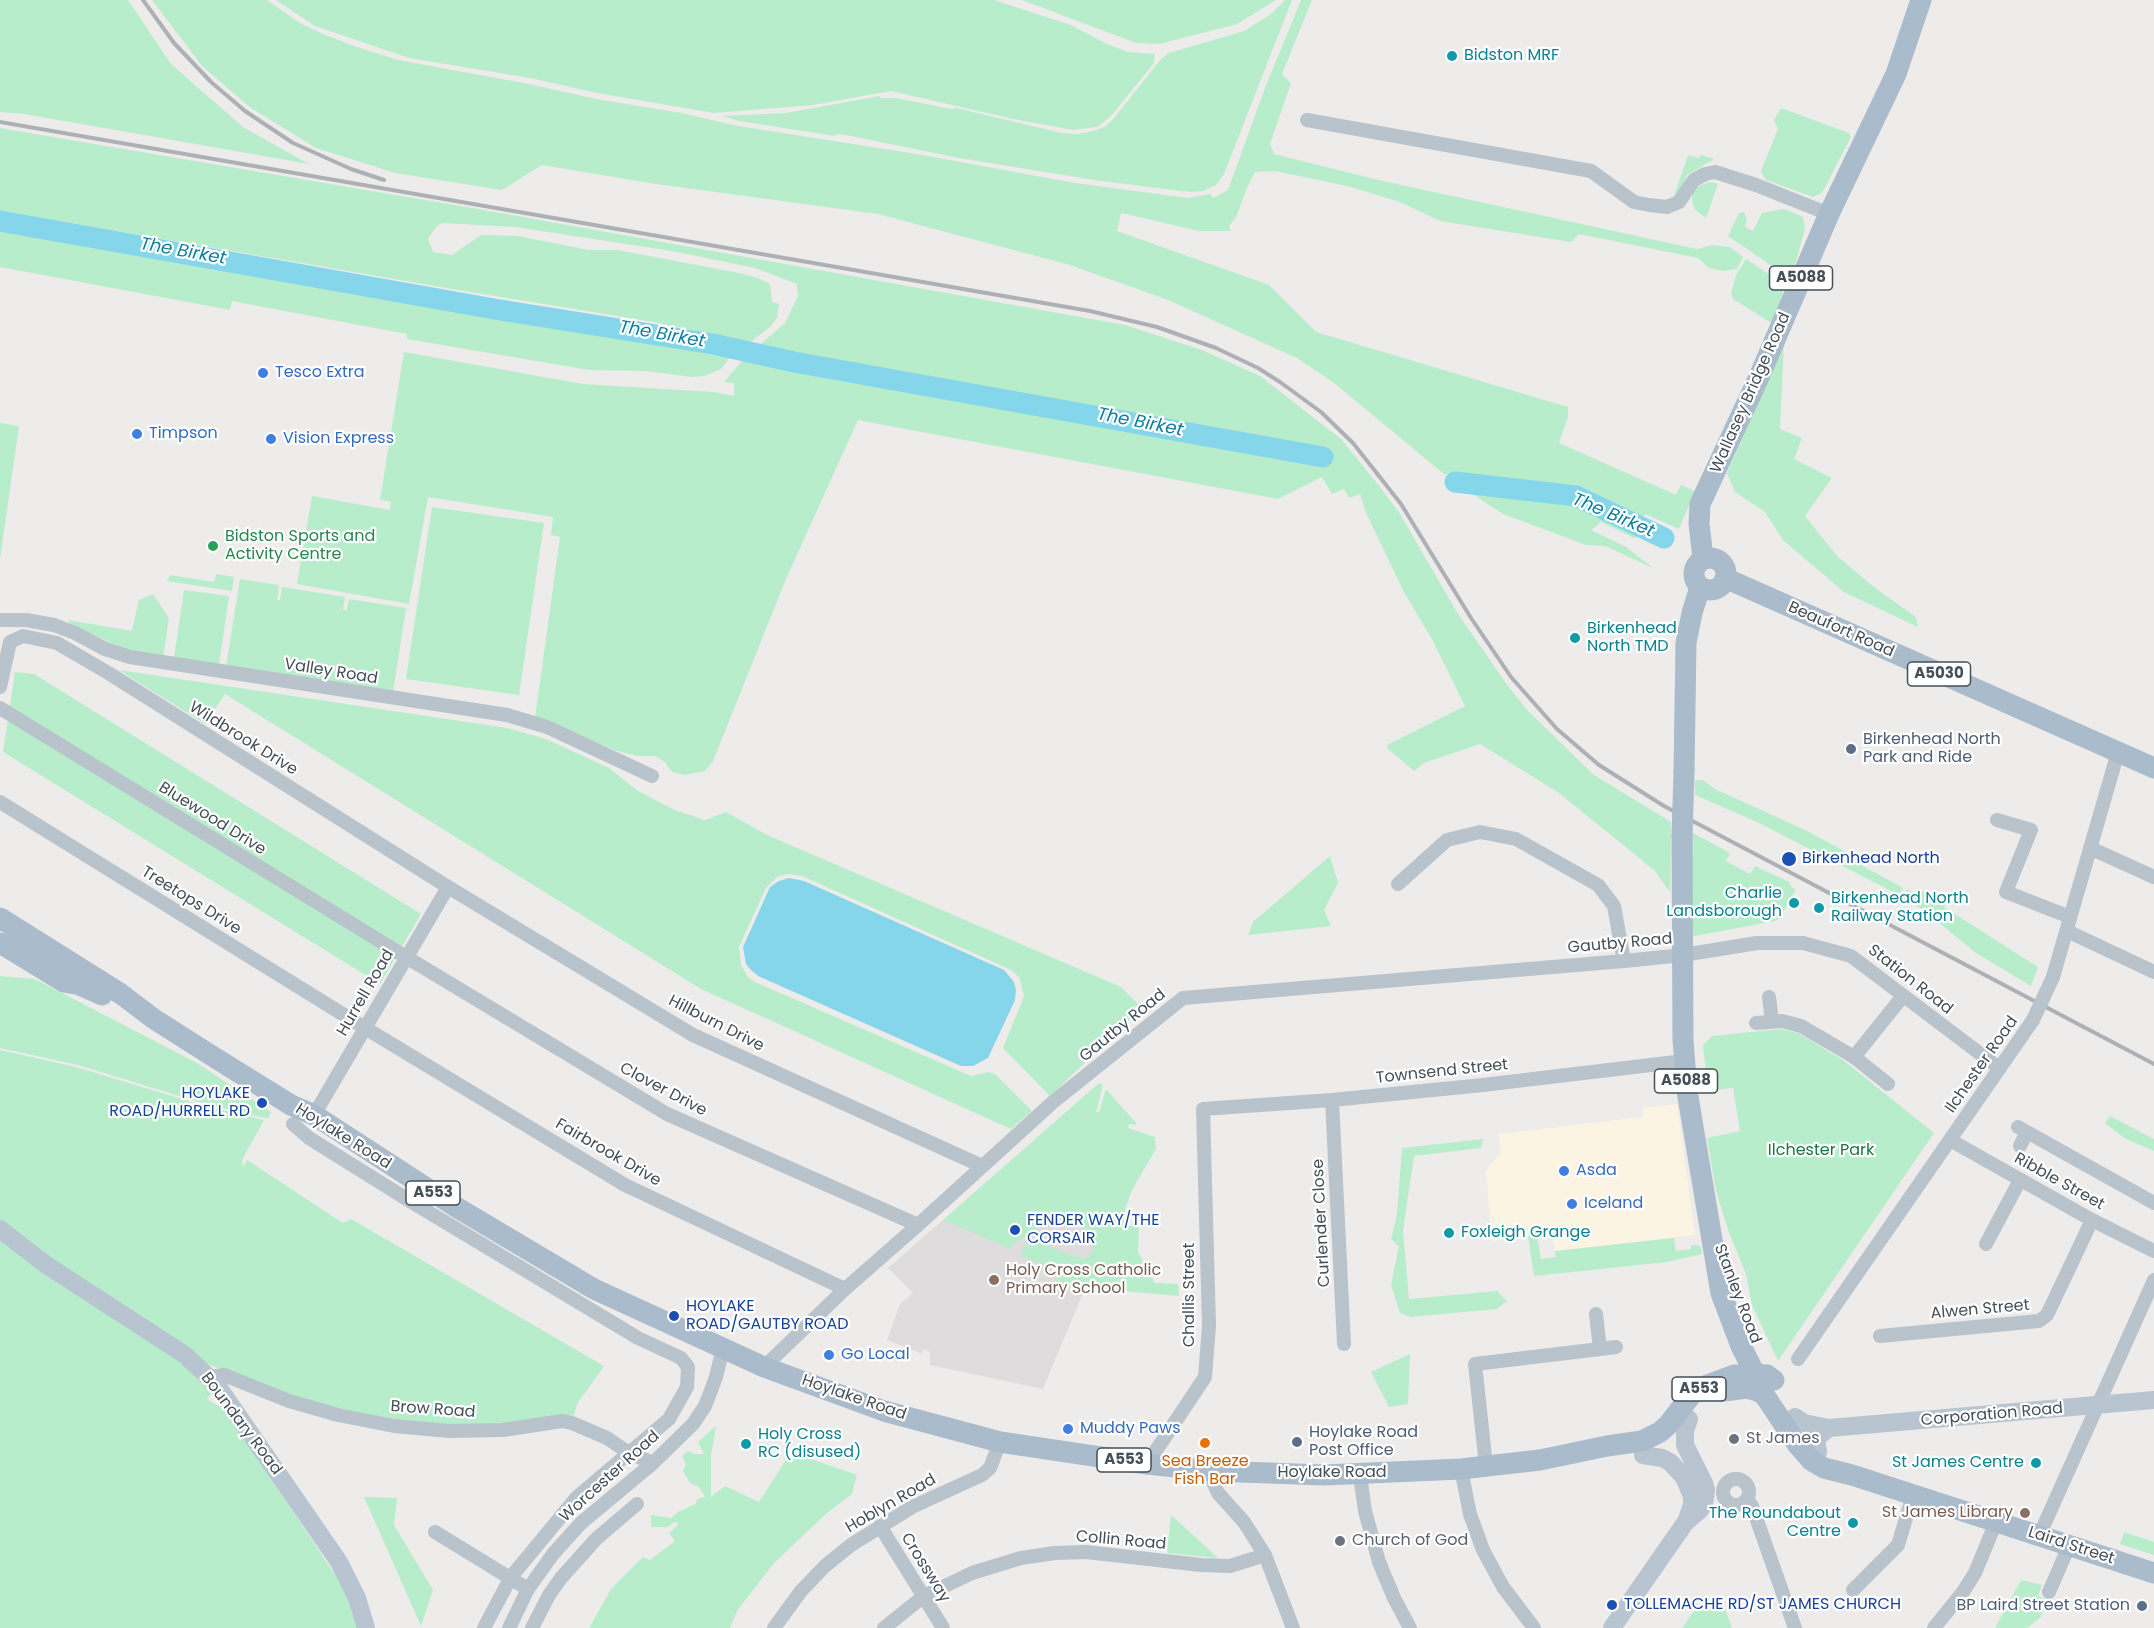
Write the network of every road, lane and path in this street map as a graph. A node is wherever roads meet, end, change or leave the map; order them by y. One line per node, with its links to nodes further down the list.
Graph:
1 (1921, 0): 3 (main road, Wallasey Bridge Road / A5088)
2 (1307, 120): 3 (street)
3 (1829, 214): 4 (main road, Wallasey Bridge Road / A5088)
4 (1703, 558): 5 (main road); 6 (main road)
5 (1725, 578): 6 (main road); 10 (main road, Beaufort Road / A5030)
6 (1700, 587): 22 (main road, A5088, bridge)
7 (0, 620): 12 (street, Valley Road)
8 (0, 687): 18 (street, Wildbrook Drive)
9 (0, 708): 23 (street, Bluewood Drive)
10 (2118, 752): 11 (main road, Beaufort Road / A5030); 15 (street, Ilchester Road)
11 (2154, 768)
12 (652, 776)
13 (0, 802): 31 (street, Treetops Drive)
14 (1997, 820): 20 (street)
15 (2090, 848): 16 (street); 20 (street, Ilchester Road)
16 (2154, 877)
17 (1398, 884): 24 (street)
18 (448, 887): 23 (street, Hurrell Road); 42 (street, Hillburn Drive)
19 (0, 918): 28 (main road, Hoylake Road / A553)
20 (2069, 924): 25 (street); 34 (street, Ilchester Road, bridge)
21 (0, 943): 28 (main road, Hoylake Road / A553)
22 (1683, 955): 24 (street, Gautby Road); 26 (street, Station Road); 33 (main road, Stanley Road / A5088)
23 (406, 957): 31 (street, Hurrell Road); 46 (street, Clover Drive)
24 (1624, 961): 42 (street, Gautby Road)
25 (2154, 972)
26 (1903, 996): 32 (street); 34 (street, Station Road)
27 (1769, 997): 29 (street)
28 (154, 1019): 38 (main road, Hoylake Road / A553)
29 (1772, 1021): 30 (street); 32 (street)
30 (1756, 1023)
31 (365, 1028): 38 (street, Hurrell Road); 51 (street, Fairbrook Drive)
32 (1854, 1057): 35 (street)
33 (1684, 1061): 36 (street, Townsend Street); 58 (main road, Stanley Road / A5088)
34 (1999, 1068): 40 (street, Ilchester Road)
35 (1888, 1084)
36 (1332, 1100): 37 (street, Townsend Street); 54 (street, Curlender Close)
37 (1203, 1109): 75 (street, Challis Street)
38 (314, 1115): 56 (main road, Hoylake Road / A553)
39 (293, 1124): 62 (street, Hoylake Road)
40 (1950, 1140): 43 (street, Ribble Street); 59 (street, Ilchester Road)
41 (2020, 1146): 44 (street)
42 (982, 1166): 46 (street, Gautby Road)
43 (2020, 1180): 45 (street, Ribble Street); 48 (street)
44 (2154, 1203)
45 (2092, 1220): 49 (street, Ribble Street); 53 (street, Alwen Street)
46 (918, 1225): 51 (street, Gautby Road)
47 (0, 1229): 64 (street, Boundary Road)
48 (1986, 1244)
49 (2154, 1251)
50 (2154, 1280): 67 (street)
51 (844, 1288): 63 (street, Gautby Road)
52 (1596, 1314): 57 (street)
53 (1880, 1336)
54 (1344, 1344)
55 (1616, 1347): 57 (street)
56 (723, 1348): 63 (main road, Hoylake Road / A553); 74 (street, Worcester Road)
57 (1600, 1349): 60 (street)
58 (1751, 1351): 65 (main road, Stanley Road / A5088); 65 (main road, Stanley Road)
59 (1798, 1359)
60 (1475, 1364): 61 (street); 76 (street)
61 (1460, 1365)
62 (688, 1367): 73 (street, Worcester Road)
63 (764, 1367): 70 (main road, Hoylake Road / A553)
64 (209, 1377): 73 (street, Brow Road); 96 (street, Boundary Road)
65 (1751, 1379): 68 (main road); 71 (main road, A553); 71 (main road, A553); 80 (main road, Stanley Road / A5088)
66 (2154, 1400): 67 (street, Corporation Road)
67 (2098, 1406): 69 (street, Corporation Road); 87 (street)
68 (1795, 1417): 69 (street, Corporation Road); 72 (main road)
69 (1829, 1428): 72 (street)
70 (1000, 1442): 75 (main road, Hoylake Road / A553); 85 (street, Hoblyn Road)
71 (1664, 1446): 76 (main road, Hoylake Road / A553); 106 (street)
72 (1818, 1452): 80 (main road)
73 (629, 1453): 74 (street, Brow Road); 91 (street, Worcester Road)
74 (652, 1464): 92 (street, Worcester Road)
75 (1147, 1464): 78 (main road, Hoylake Road / A553)
76 (1486, 1466): 77 (main road, Hoylake Road / A553)
77 (1461, 1469): 79 (main road, Hoylake Road / A553); 105 (street)
78 (1213, 1471): 79 (main road, Hoylake Road / A553); 89 (street)
79 (1360, 1474): 104 (street)
80 (1852, 1475): 81 (main road, Laird Street)
81 (1913, 1495): 84 (main road, Laird Street); 93 (street)
82 (1747, 1498): 107 (street)
83 (637, 1504): 99 (street)
84 (1996, 1522): 87 (main road, Laird Street); 108 (street)
85 (880, 1527): 95 (street, Crossway); 100 (street, Hoblyn Road)
86 (435, 1532): 91 (street)
87 (2039, 1536): 88 (main road, Laird Street)
88 (2069, 1546): 90 (main road, Laird Street); 94 (street)
89 (1265, 1555): 95 (street, Collin Road); 103 (street)
90 (2154, 1573)
91 (510, 1577): 92 (street); 97 (street, Worcester Road)
92 (528, 1589): 98 (street, Worcester Road)
93 (1853, 1590)
94 (2049, 1592)
95 (924, 1596): 101 (street, Collin Road); 102 (street, Crossway)
96 (366, 1628)
97 (484, 1628)
98 (509, 1628)
99 (532, 1628)
100 (774, 1628)
101 (884, 1628)
102 (943, 1628)
103 (1293, 1628)
104 (1410, 1628)
105 (1534, 1628)
106 (1612, 1628)
107 (1795, 1628)
108 (1934, 1628)

